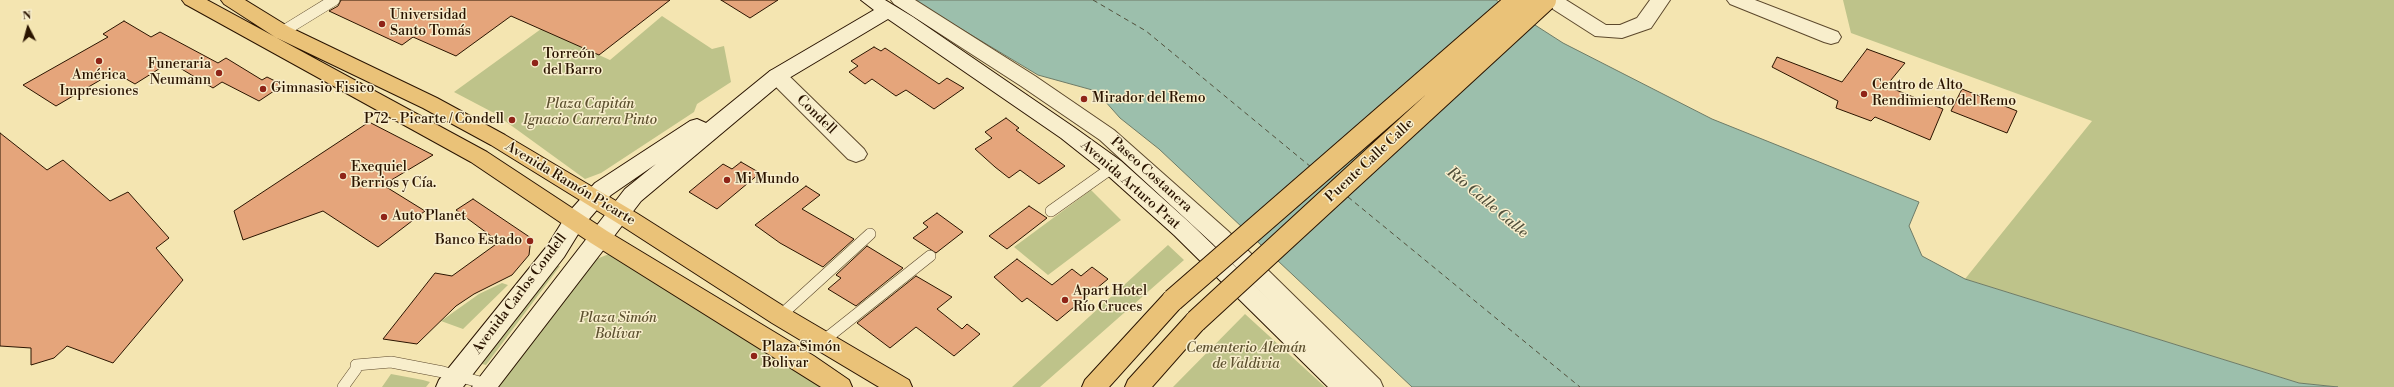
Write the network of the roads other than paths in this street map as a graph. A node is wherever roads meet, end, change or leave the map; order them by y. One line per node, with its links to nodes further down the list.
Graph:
1 (192, 0): 19 (main road, Avenida Ramón Picarte)
2 (231, 0): 10 (main road, Avenida Ramón Picarte)
3 (334, 0): 10 (lane)
4 (1518, 0): 30 (main road, Puente Calle Calle, bridge)
5 (1545, 0): 31 (main road, Puente Calle Calle, bridge)
6 (1552, 0): 7 (main road)
7 (1660, 0)
8 (1737, 0): 11 (main road)
9 (887, 3): 12 (main road, Avenida Carlos Condell); 15 (main road, Avenida Arturo Prat); 33 (main road, Paseo Costanera)
10 (282, 32): 16 (main road, Avenida Ramón Picarte)
11 (1831, 37)
12 (777, 76): 13 (main road, Avenida Carlos Condell); 14 (main road, Condell)
13 (752, 96): 16 (main road, Avenida Carlos Condell); 18 (main road, Avenida Carlos Condell)
14 (856, 154)
15 (1113, 167): 17 (lane); 32 (main road, Avenida Arturo Prat)
16 (594, 198): 18 (main road, Avenida Ramón Picarte); 19 (main road, Avenida Carlos Condell)
17 (1051, 211)
18 (619, 214): 21 (main road, Avenida Carlos Condell); 23 (main road, Avenida Ramón Picarte)
19 (575, 220): 21 (main road, Avenida Ramón Picarte); 25 (main road, Avenida Carlos Condell)
20 (870, 234): 23 (lane)
21 (599, 238): 26 (main road, Avenida Carlos Condell); 28 (main road, Avenida Ramón Picarte)
22 (930, 256): 24 (lane)
23 (780, 316): 24 (main road, Avenida Ramón Picarte)
24 (823, 341): 29 (main road, Avenida Ramón Picarte)
25 (453, 382): 26 (lane); 27 (lane)
26 (486, 385)
27 (343, 387)
28 (840, 387)
29 (900, 387)
30 (1094, 387)
31 (1137, 387)
32 (1344, 387)
33 (1371, 387)

